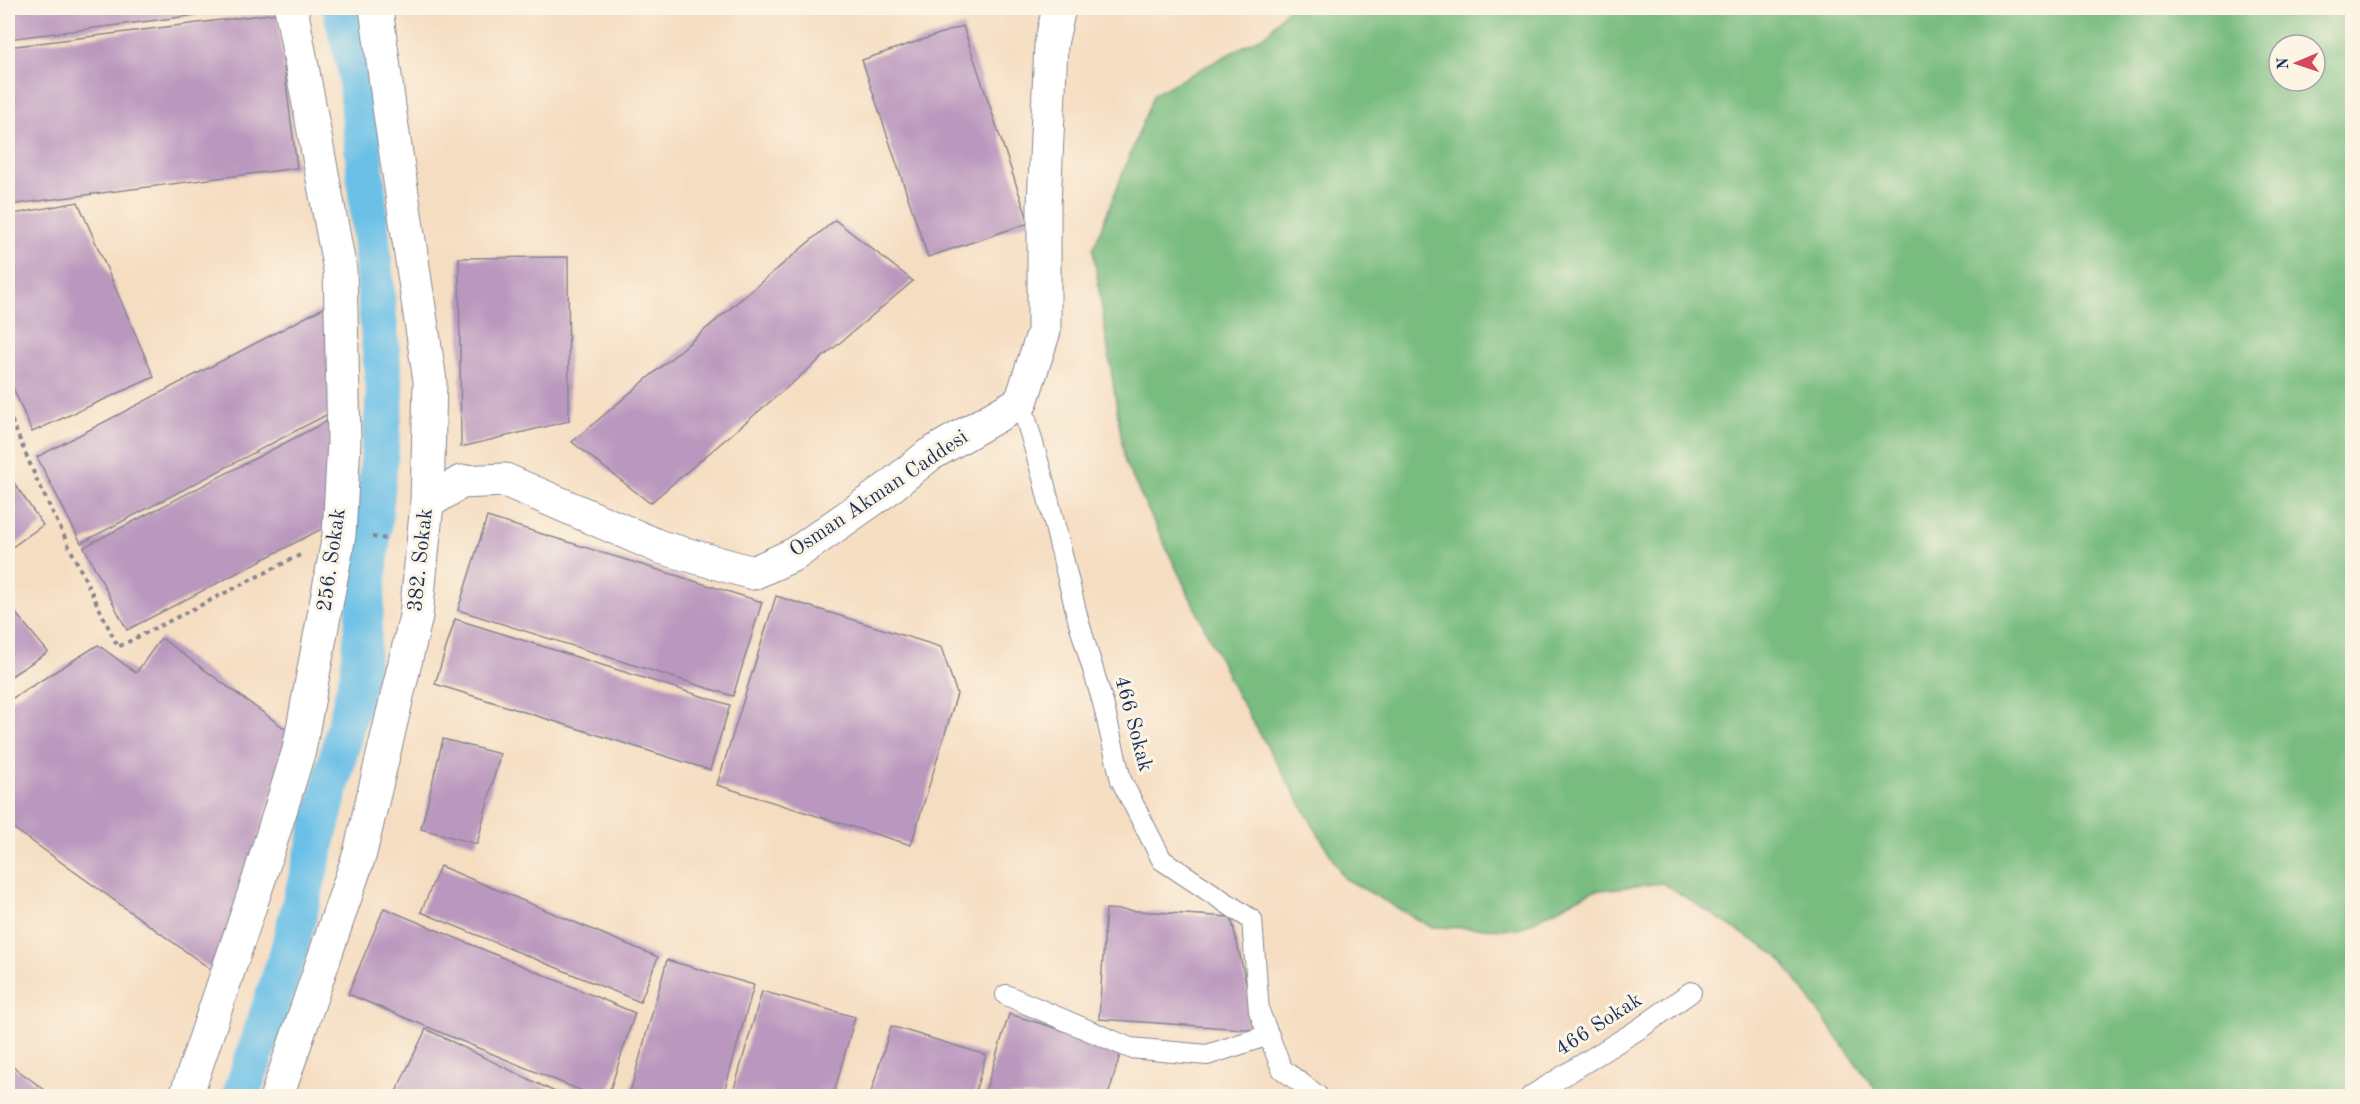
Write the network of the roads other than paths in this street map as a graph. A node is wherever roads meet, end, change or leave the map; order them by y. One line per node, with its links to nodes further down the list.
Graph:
1 (291, 8): 9 (street, 256. Sokak)
2 (376, 8): 5 (street, 382. Sokak)
3 (1059, 8): 4 (street)
4 (1022, 402): 5 (street, Osman Akman Caddesi); 8 (lane, 466 Sokak)
5 (428, 502): 10 (street, 382. Sokak)
6 (1691, 992): 12 (lane, 466 Sokak)
7 (1006, 995): 8 (lane)
8 (1269, 1035): 11 (lane, 466 Sokak)
9 (186, 1096)
10 (277, 1096)
11 (1318, 1096)
12 (1531, 1096)

